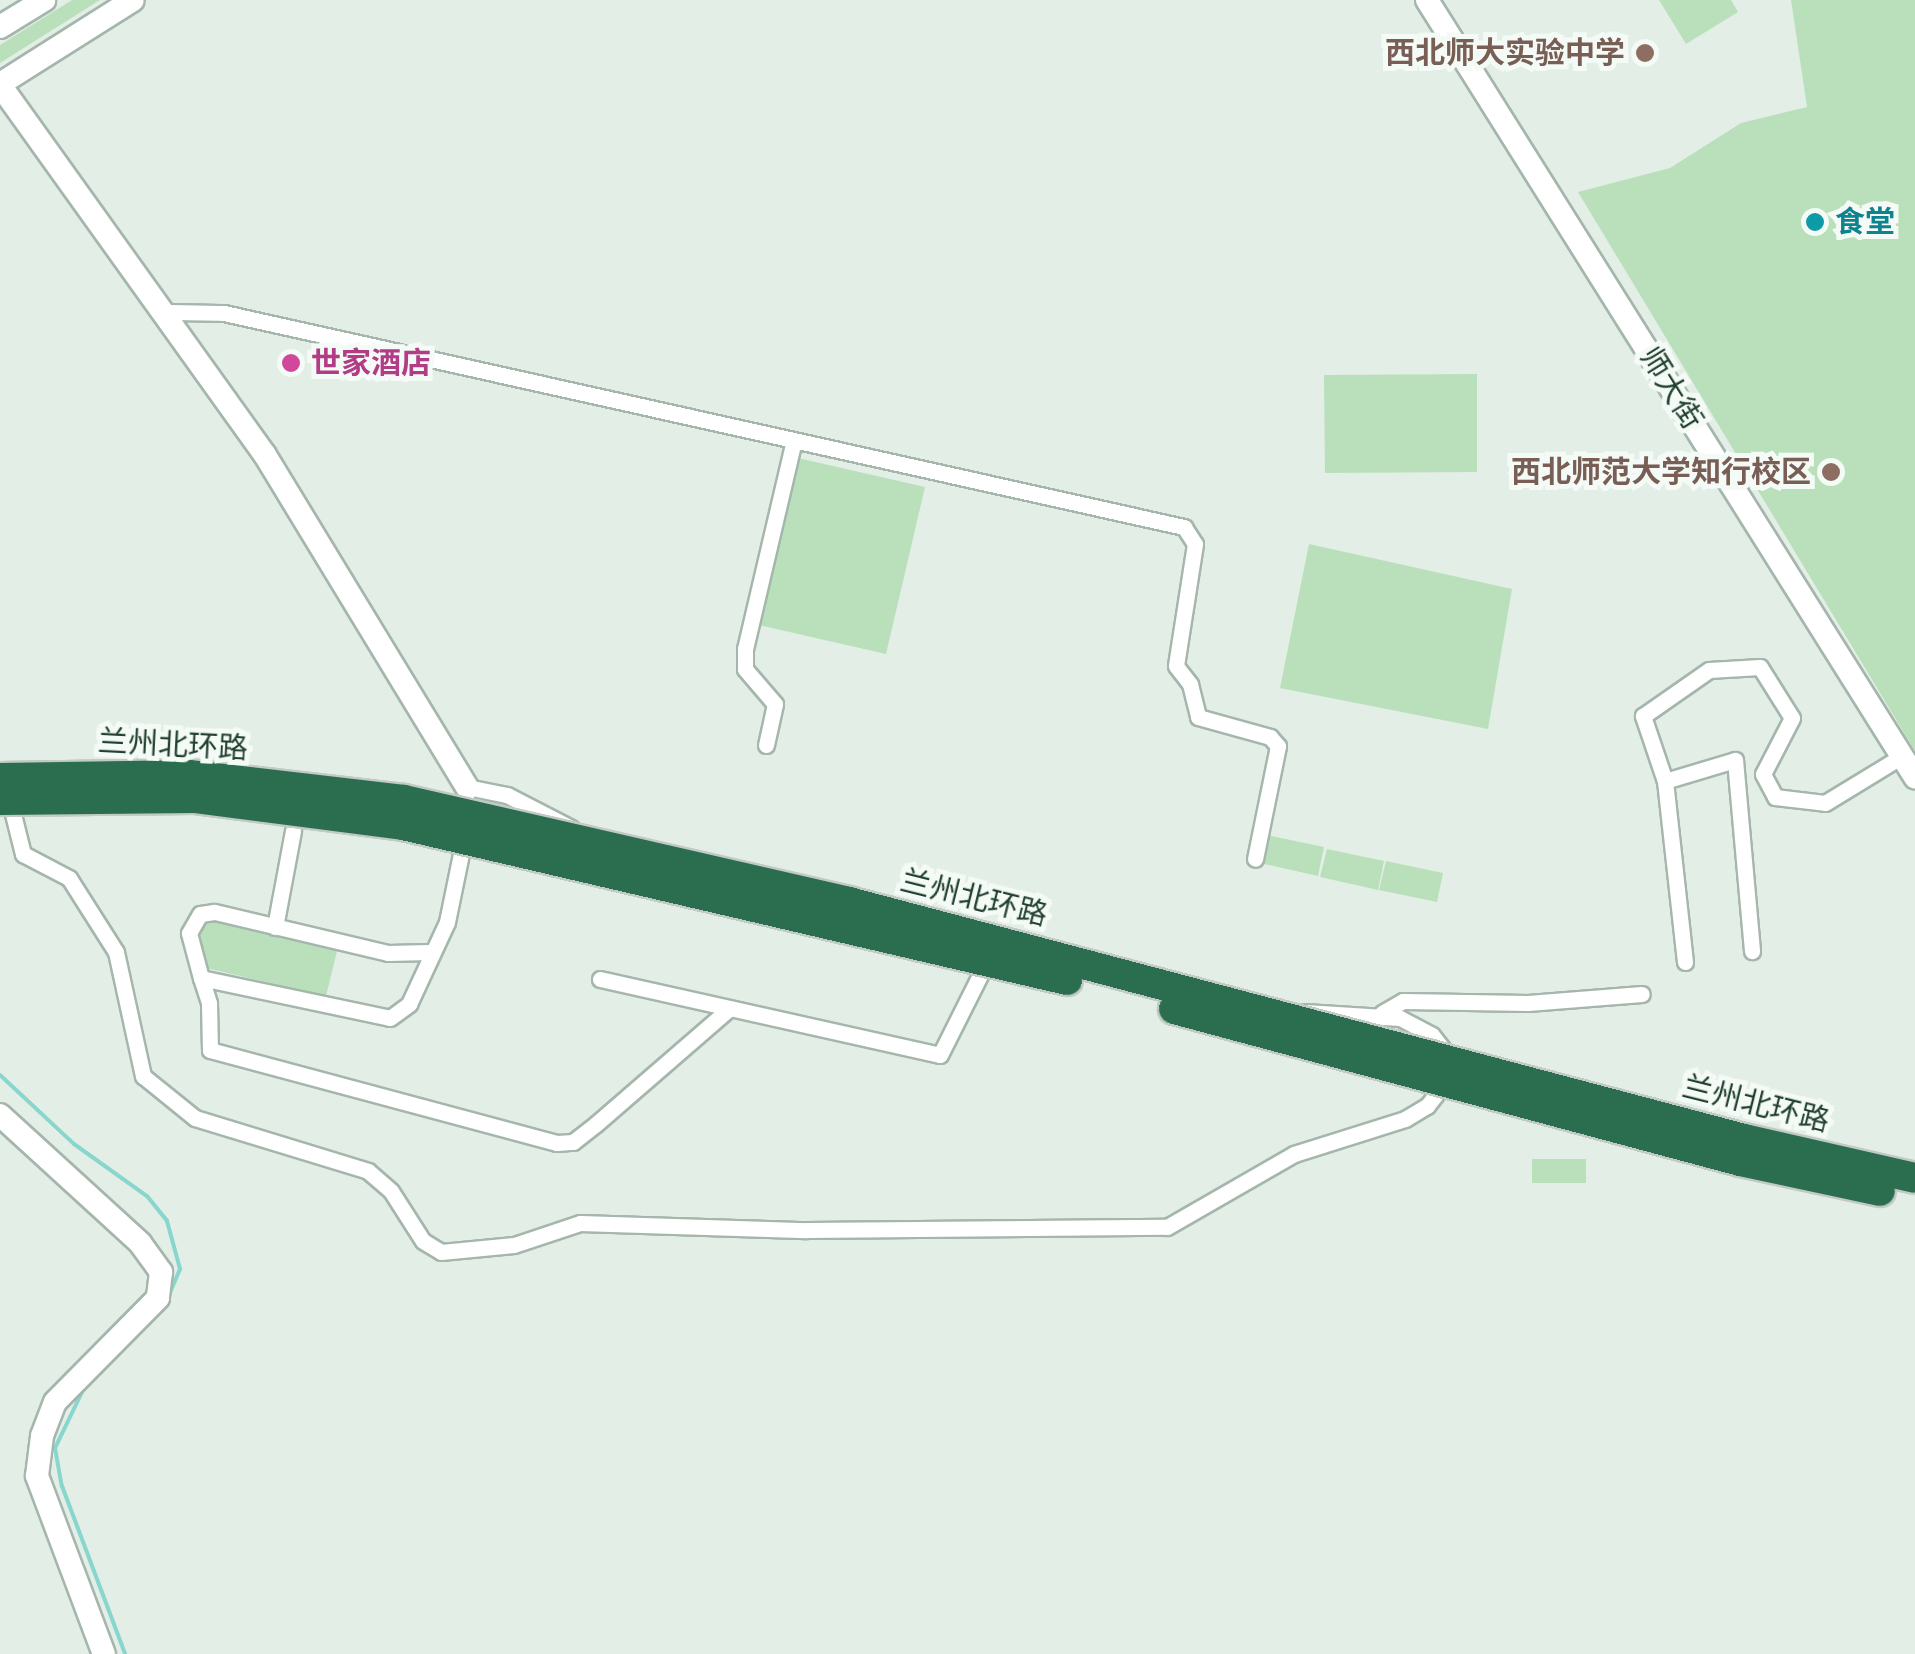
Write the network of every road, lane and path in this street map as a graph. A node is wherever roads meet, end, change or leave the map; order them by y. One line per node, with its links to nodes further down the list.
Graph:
1 (44, 0): 4 (street)
2 (133, 0): 5 (street)
3 (1427, 0): 9 (street, 师大街)
4 (0, 27)
5 (0, 85): 6 (street)
6 (167, 312): 7 (street); 13 (street)
7 (793, 445): 8 (street); 16 (street)
8 (766, 745)
9 (1902, 756): 10 (street, 师大街); 12 (street)
10 (1915, 777)
11 (0, 779): 26 (street); 28 (highway, 兰州北环路, bridge)
12 (1665, 781): 19 (street); 21 (street)
13 (466, 788): 18 (street); 20 (street)
14 (0, 800): 29 (highway, 兰州北环路, bridge)
15 (293, 831): 17 (street)
16 (1255, 859)
17 (275, 927): 20 (street); 22 (street)
18 (1002, 929): 25 (street); 26 (street)
19 (1752, 951)
20 (429, 952): 22 (street)
21 (1684, 962)
22 (200, 978): 25 (street)
23 (600, 979): 25 (street)
24 (1642, 994): 26 (street)
25 (730, 1008)
26 (1382, 1014)
27 (0, 1116): 30 (street)
28 (1915, 1178)
29 (1915, 1198)
30 (104, 1654)

